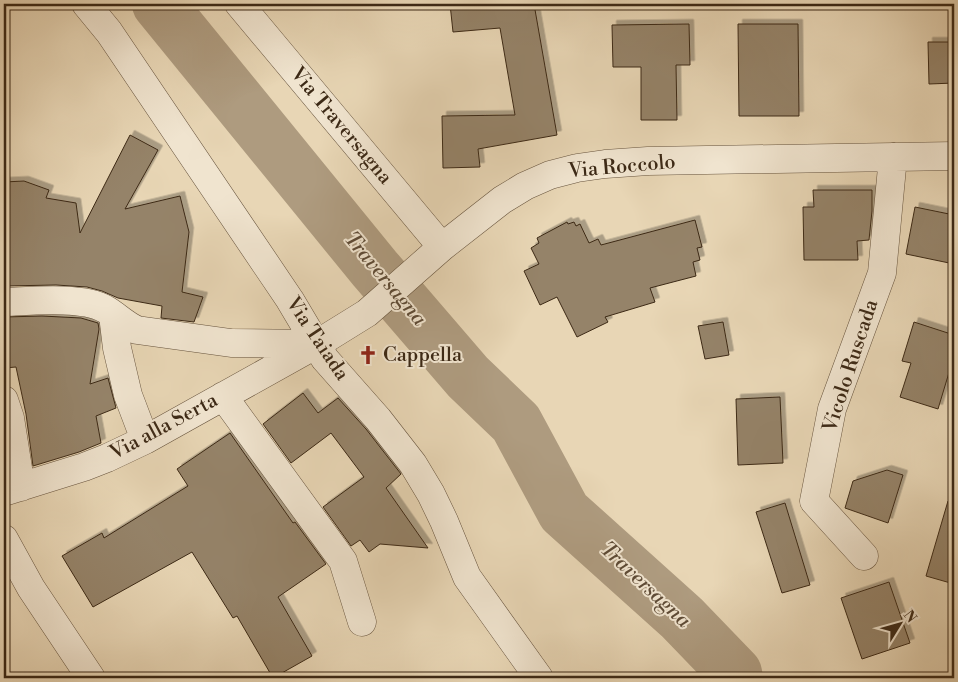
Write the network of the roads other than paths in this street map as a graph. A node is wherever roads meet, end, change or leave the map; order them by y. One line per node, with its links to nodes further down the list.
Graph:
1 (86, 4): 8 (street, Via Taiada)
2 (239, 4): 5 (street, Via Traversagna)
3 (954, 156): 4 (street, Via Roccolo)
4 (893, 157): 5 (street, Via Roccolo); 14 (street, Vicolo Ruscada)
5 (435, 254): 8 (street, Via Roccolo)
6 (4, 302): 7 (street)
7 (113, 315): 8 (street); 11 (street)
8 (317, 344): 9 (street, Via alla Serta); 17 (street, Via Taiada)
9 (224, 396): 11 (street, Via alla Serta); 15 (street)
10 (4, 400): 12 (street)
11 (145, 440): 12 (street, Via alla Serta)
12 (12, 490)
13 (4, 539): 16 (street)
14 (864, 556)
15 (362, 622)
16 (91, 678)
17 (539, 678)

